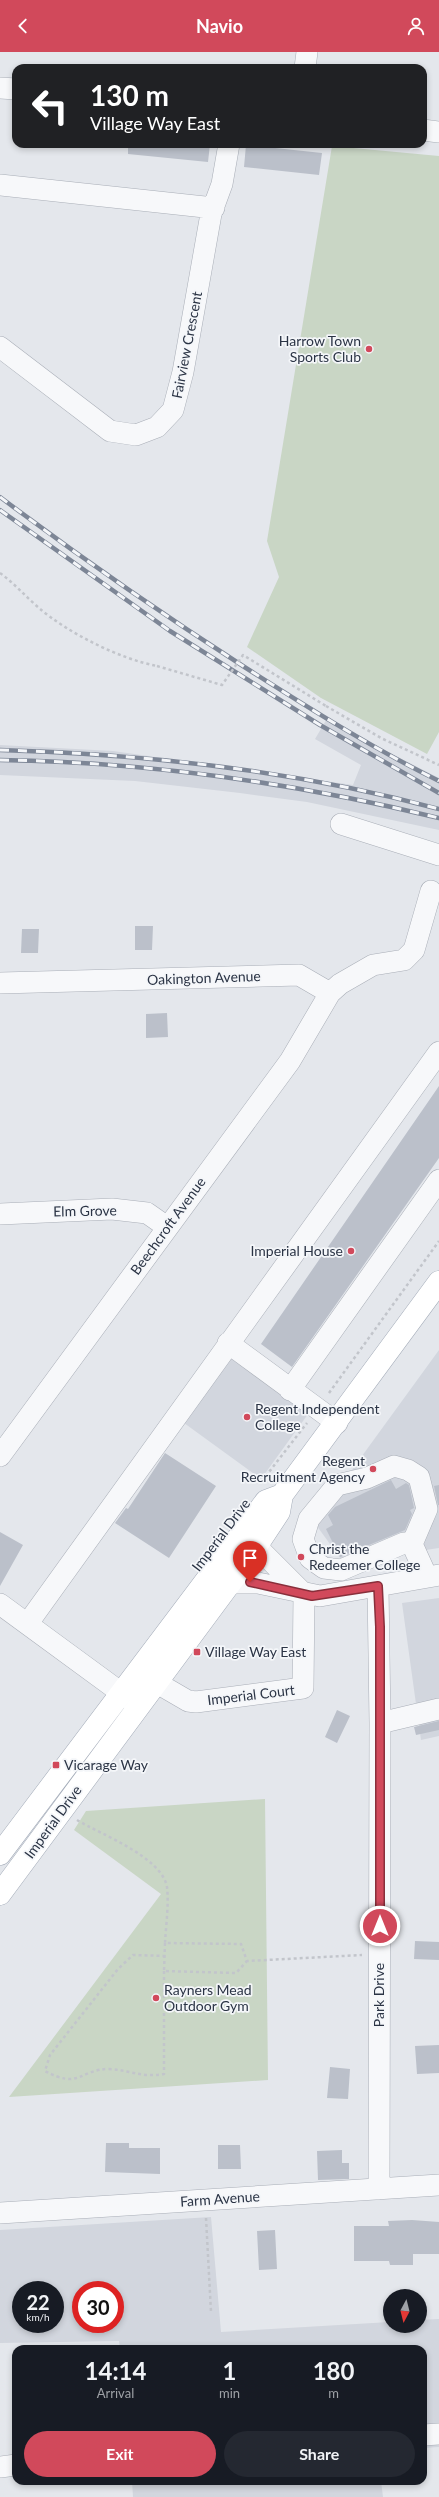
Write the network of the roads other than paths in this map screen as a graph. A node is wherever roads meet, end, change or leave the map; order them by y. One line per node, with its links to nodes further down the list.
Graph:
1 (307, 52): 2 (street)
2 (306, 64)
3 (0, 88): 4 (street)
4 (12, 89)
5 (427, 130): 6 (street)
6 (439, 132)
7 (228, 148): 9 (street, Fairview Crescent)
8 (0, 185): 9 (street)
9 (214, 208): 10 (street, Fairview Crescent)
10 (0, 347)
11 (341, 824): 12 (street)
12 (439, 855)
13 (431, 891): 15 (street)
14 (0, 983): 15 (street, Oakington Avenue)
15 (330, 993): 19 (street, Beechcroft Avenue)
16 (439, 1052): 21 (street)
17 (439, 1180): 22 (street)
18 (0, 1214): 19 (street, Elm Grove)
19 (167, 1226): 24 (street, Beechcroft Avenue)
20 (439, 1282): 23 (main road, Imperial Drive)
21 (228, 1343): 22 (street); 34 (street)
22 (290, 1390): 23 (street)
23 (337, 1423): 25 (main road, Imperial Drive)
24 (0, 1456)
25 (282, 1495): 26 (main road, Imperial Drive); 28 (main road, Imperial Drive)
26 (249, 1525): 28 (street); 36 (main road, Imperial Drive)
27 (412, 1544): 27 (street); 29 (street)
28 (257, 1545): 30 (main road, Imperial Drive); 32 (street)
29 (433, 1576): 31 (street)
30 (230, 1584): 32 (street); 35 (main road, Imperial Drive)
31 (378, 1586): 32 (street); 38 (street, Park Drive)
32 (304, 1594): 35 (street, Imperial Court)
33 (0, 1604): 34 (street)
34 (28, 1623): 36 (street)
35 (157, 1683): 36 (main road, Imperial Drive)
36 (130, 1699): 39 (main road, Imperial Drive); 40 (main road, Imperial Drive)
37 (439, 1709): 38 (street)
38 (380, 1722): 42 (street, Park Drive)
39 (0, 1854)
40 (0, 1894)
41 (439, 2185): 42 (street, Farm Avenue)
42 (379, 2189): 43 (street, Farm Avenue)
43 (0, 2213)
44 (439, 2434): 45 (street)
45 (427, 2435)
46 (12, 2466): 47 (street)
47 (0, 2467)

